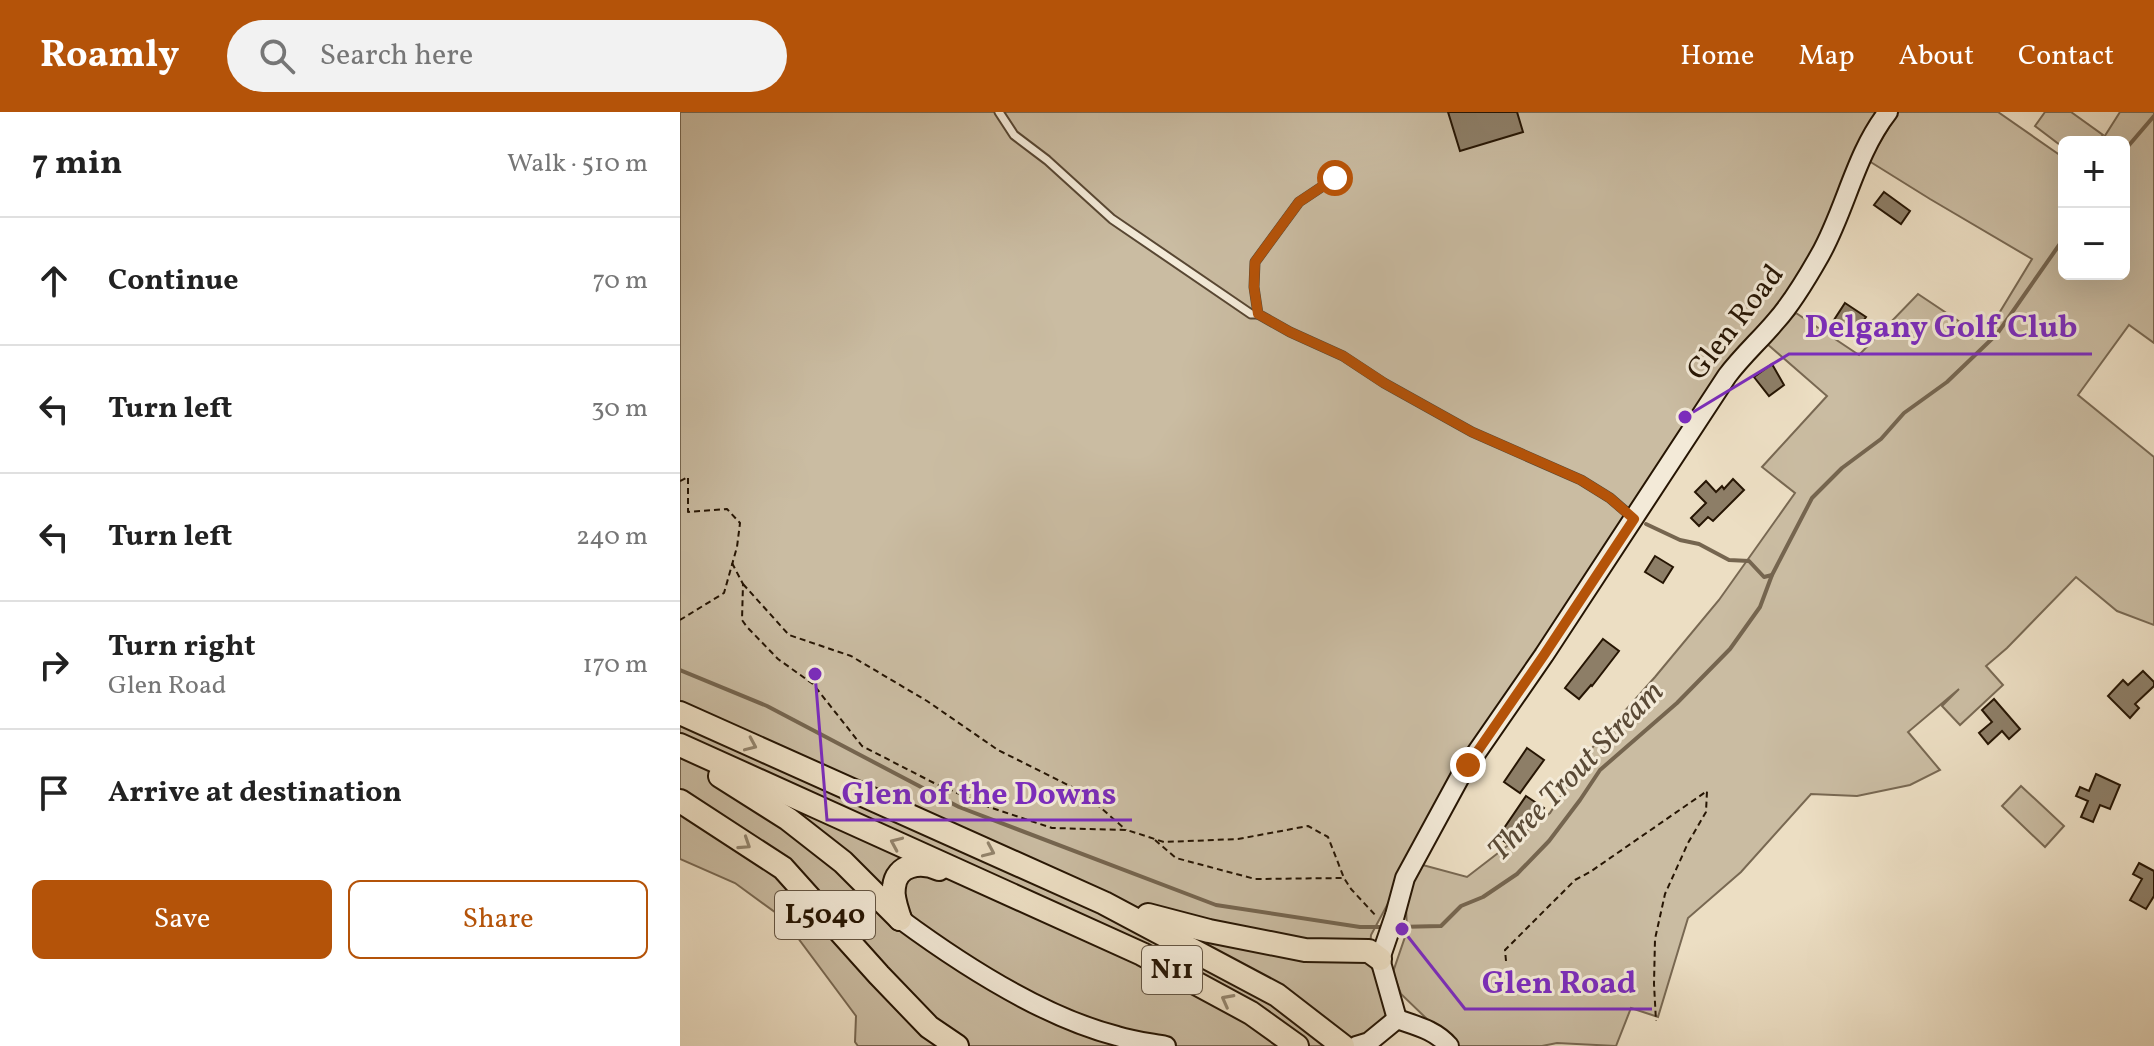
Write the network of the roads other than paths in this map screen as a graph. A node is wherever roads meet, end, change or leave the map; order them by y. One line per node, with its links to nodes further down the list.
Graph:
1 (999, 112): 4 (lane)
2 (1888, 112): 5 (main road, Glen Road)
3 (1335, 178): 4 (lane)
4 (1258, 314): 5 (lane)
5 (1634, 519): 13 (main road, Glen Road)
6 (680, 713): 10 (highway, N11, one-way to 10)
7 (680, 745): 11 (highway, N11, one-way to 7)
8 (680, 754): 12 (highway)
9 (680, 801): 16 (highway, L5040, one-way to 16)
10 (1104, 903): 13 (highway, N11); 18 (highway, N11)
11 (1044, 909): 12 (highway, N11); 15 (highway, N11, one-way to 11)
12 (900, 919): 17 (main road)
13 (1380, 959): 14 (main road)
14 (1397, 1019): 19 (main road); 20 (main road)
15 (1295, 1044)
16 (957, 1046)
17 (1166, 1046)
18 (1343, 1046)
19 (1356, 1046)
20 (1449, 1046)

